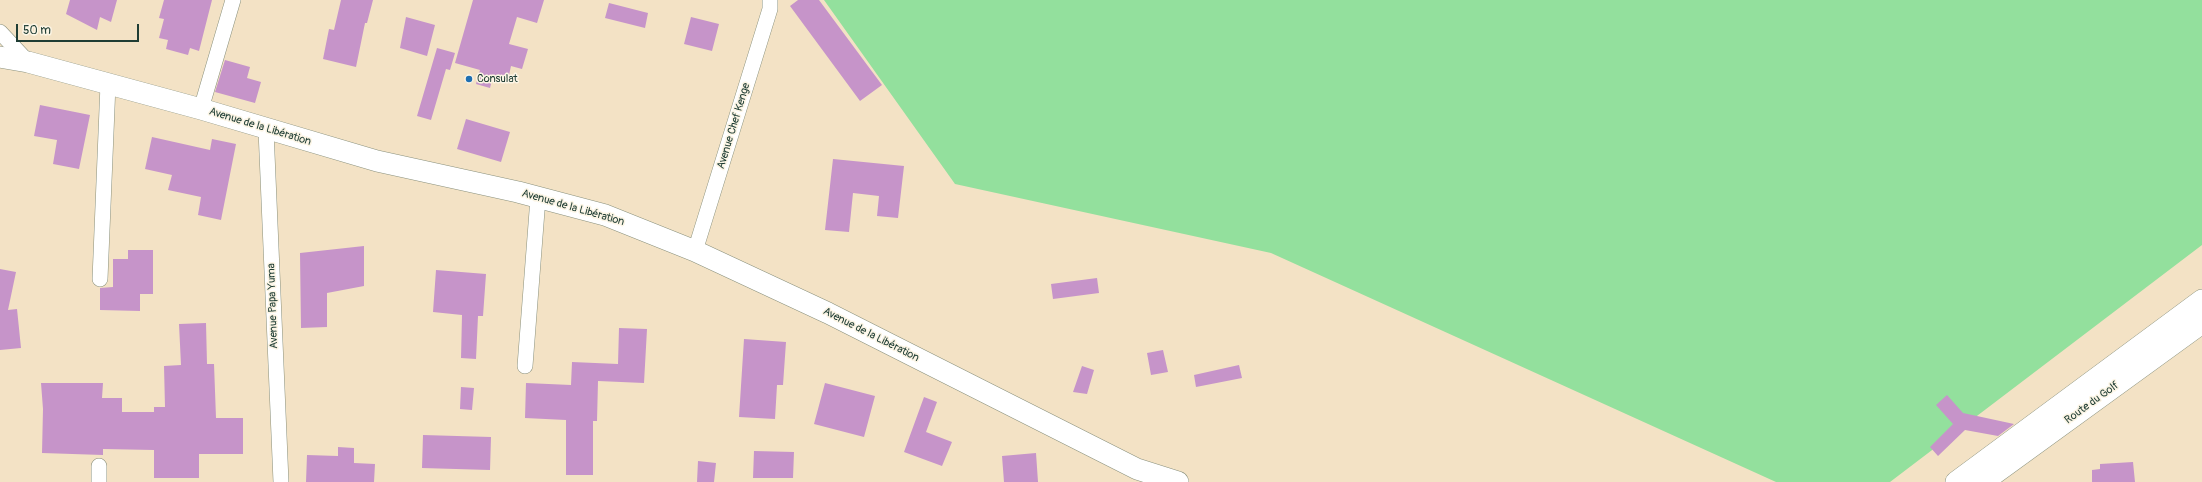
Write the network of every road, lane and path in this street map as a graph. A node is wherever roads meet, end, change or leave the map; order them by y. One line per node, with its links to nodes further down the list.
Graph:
1 (233, 0): 7 (street)
2 (770, 0): 10 (street, Avenue Chef Kenge)
3 (0, 32): 5 (street)
4 (0, 57): 5 (street, Avenue de la Libération)
5 (28, 62): 6 (street, Avenue de la Libération)
6 (108, 84): 7 (street, Avenue de la Libération); 11 (street)
7 (201, 109): 8 (street, Avenue de la Libération)
8 (266, 130): 9 (street, Avenue de la Libération); 18 (street, Avenue Papa Yuma)
9 (538, 198): 10 (street, Avenue de la Libération); 14 (street)
10 (695, 251): 19 (street, Avenue de la Libération)
11 (100, 279)
12 (2202, 300): 16 (street)
13 (2202, 323): 20 (street, Route du Golf)
14 (525, 366)
15 (99, 466): 17 (street)
16 (1958, 481)
17 (99, 482)
18 (281, 482)
19 (1178, 482)
20 (1983, 482)

